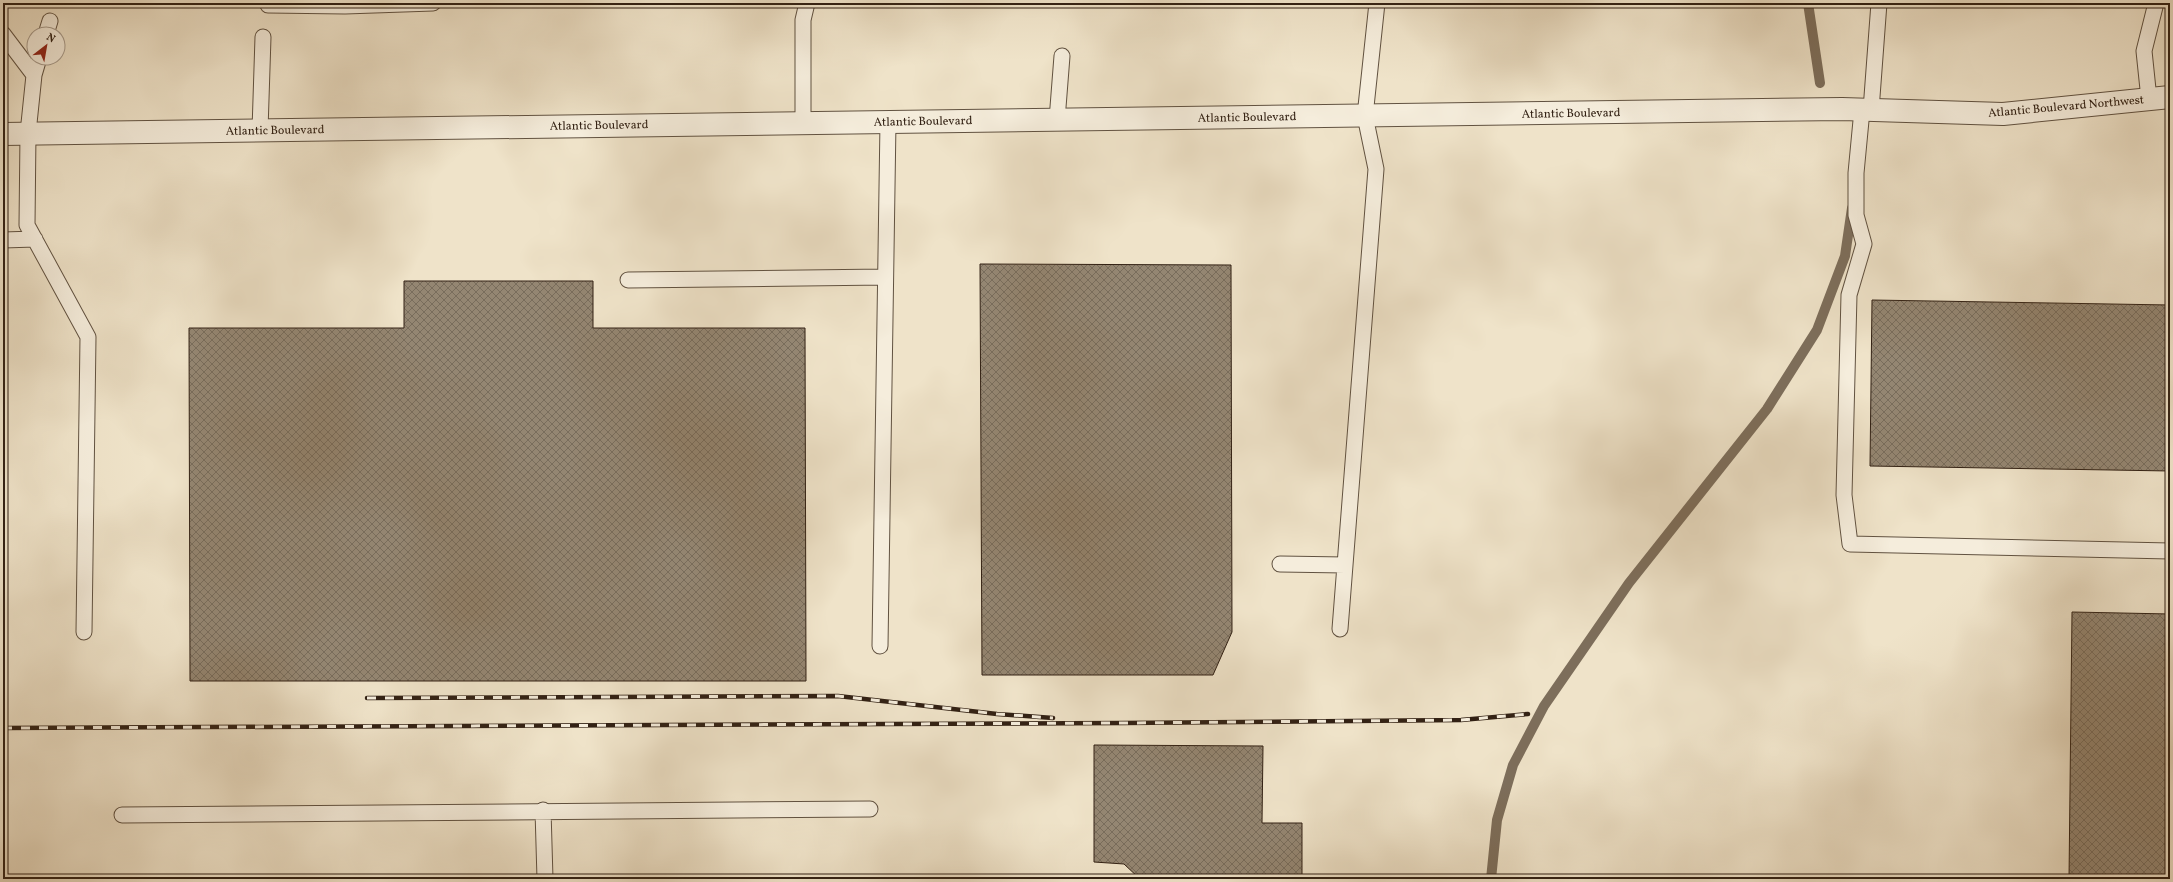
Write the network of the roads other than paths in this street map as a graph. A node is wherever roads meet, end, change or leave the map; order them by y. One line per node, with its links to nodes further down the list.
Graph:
1 (433, 3): 7 (lane)
2 (795, 3): 9 (lane)
3 (807, 3): 9 (lane)
4 (1377, 3): 18 (lane)
5 (1879, 3): 17 (lane)
6 (2156, 3): 16 (lane)
7 (345, 4): 8 (lane)
8 (268, 6)
9 (802, 20): 21 (lane)
10 (3, 34): 14 (lane)
11 (263, 37): 22 (lane)
12 (1062, 56): 19 (lane)
13 (36, 66): 14 (lane)
14 (34, 74): 23 (lane)
15 (2170, 97): 16 (street, Atlantic Boulevard Northwest)
16 (2149, 99): 17 (street, Atlantic Boulevard Northwest)
17 (1858, 110): 18 (street, Atlantic Boulevard); 29 (lane)
18 (1365, 116): 19 (street, Atlantic Boulevard); 31 (lane)
19 (1057, 120): 20 (street, Atlantic Boulevard)
20 (888, 122): 21 (street, Atlantic Boulevard); 27 (lane)
21 (803, 123): 22 (street, Atlantic Boulevard)
22 (260, 130): 23 (street, Atlantic Boulevard)
23 (28, 133): 24 (street, Atlantic Boulevard); 25 (lane)
24 (3, 134)
25 (35, 239): 26 (lane); 33 (lane)
26 (3, 240)
27 (886, 278): 28 (lane); 34 (lane)
28 (628, 280)
29 (2170, 551)
30 (1280, 564): 31 (lane)
31 (1345, 566): 32 (lane)
32 (1340, 629)
33 (84, 632)
34 (880, 646)
35 (870, 809): 36 (lane)
36 (543, 810): 37 (lane); 38 (lane)
37 (122, 815)
38 (545, 879)

